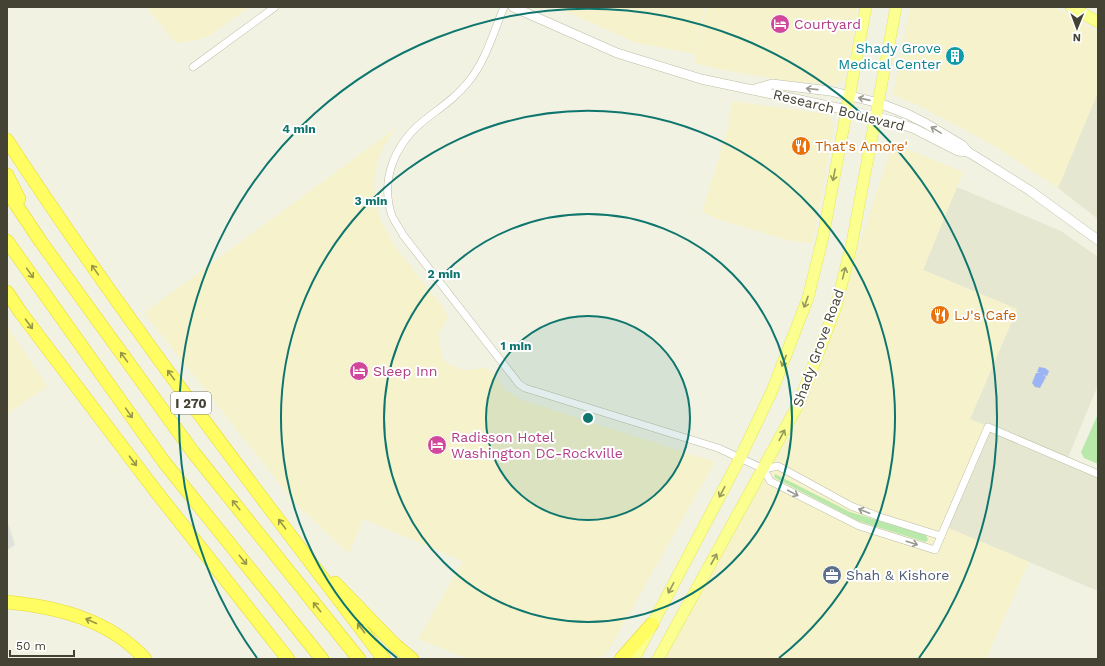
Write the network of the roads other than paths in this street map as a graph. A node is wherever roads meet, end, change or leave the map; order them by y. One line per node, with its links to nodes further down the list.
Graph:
1 (275, 7): 8 (street)
2 (504, 7): 22 (street)
3 (512, 7): 9 (street, Research Boulevard)
4 (866, 7): 10 (main road, Shady Grove Road)
5 (896, 7): 11 (main road, Shady Grove Road)
6 (1071, 7): 7 (main road)
7 (1098, 22)
8 (193, 67)
9 (754, 90): 10 (street, Research Boulevard, one-way to 9); 12 (street, Research Boulevard)
10 (850, 96): 11 (street, Research Boulevard, one-way to 10); 12 (main road, Shady Grove Road)
11 (879, 103): 13 (main road, Shady Grove Road); 15 (street, Research Boulevard, one-way to 11)
12 (847, 110): 13 (street, Research Boulevard); 22 (main road, Shady Grove Road, one-way to 22)
13 (876, 117): 15 (street, Research Boulevard); 23 (main road, Shady Grove Road, one-way to 13)
14 (7, 140): 27 (highway, I 270, one-way to 14)
15 (968, 152): 18 (street, Research Boulevard)
16 (7, 175): 20 (highway)
17 (7, 191): 20 (highway, I 270)
18 (1098, 240)
19 (7, 241): 28 (highway, one-way to 28)
20 (41, 242): 36 (highway, I 270, one-way to 20)
21 (7, 292): 25 (highway, one-way to 25)
22 (740, 458): 23 (street); 30 (main road, Shady Grove Road, one-way to 30)
23 (764, 469): 26 (street, one-way to 23); 26 (street, one-way to 26); 41 (main road, Shady Grove Road, one-way to 23)
24 (1098, 474): 26 (street)
25 (151, 485): 32 (highway); 33 (highway)
26 (941, 536)
27 (293, 539): 37 (highway, I 270, one-way to 27); 38 (highway)
28 (255, 575): 34 (highway); 35 (highway)
29 (7, 602): 31 (highway, one-way to 29)
30 (652, 624): 39 (highway); 40 (main road, Shady Grove Road)
31 (145, 659)
32 (277, 659)
33 (288, 659)
34 (313, 659)
35 (322, 659)
36 (359, 659)
37 (384, 659)
38 (412, 659)
39 (621, 659)
40 (634, 659)
41 (658, 659)

